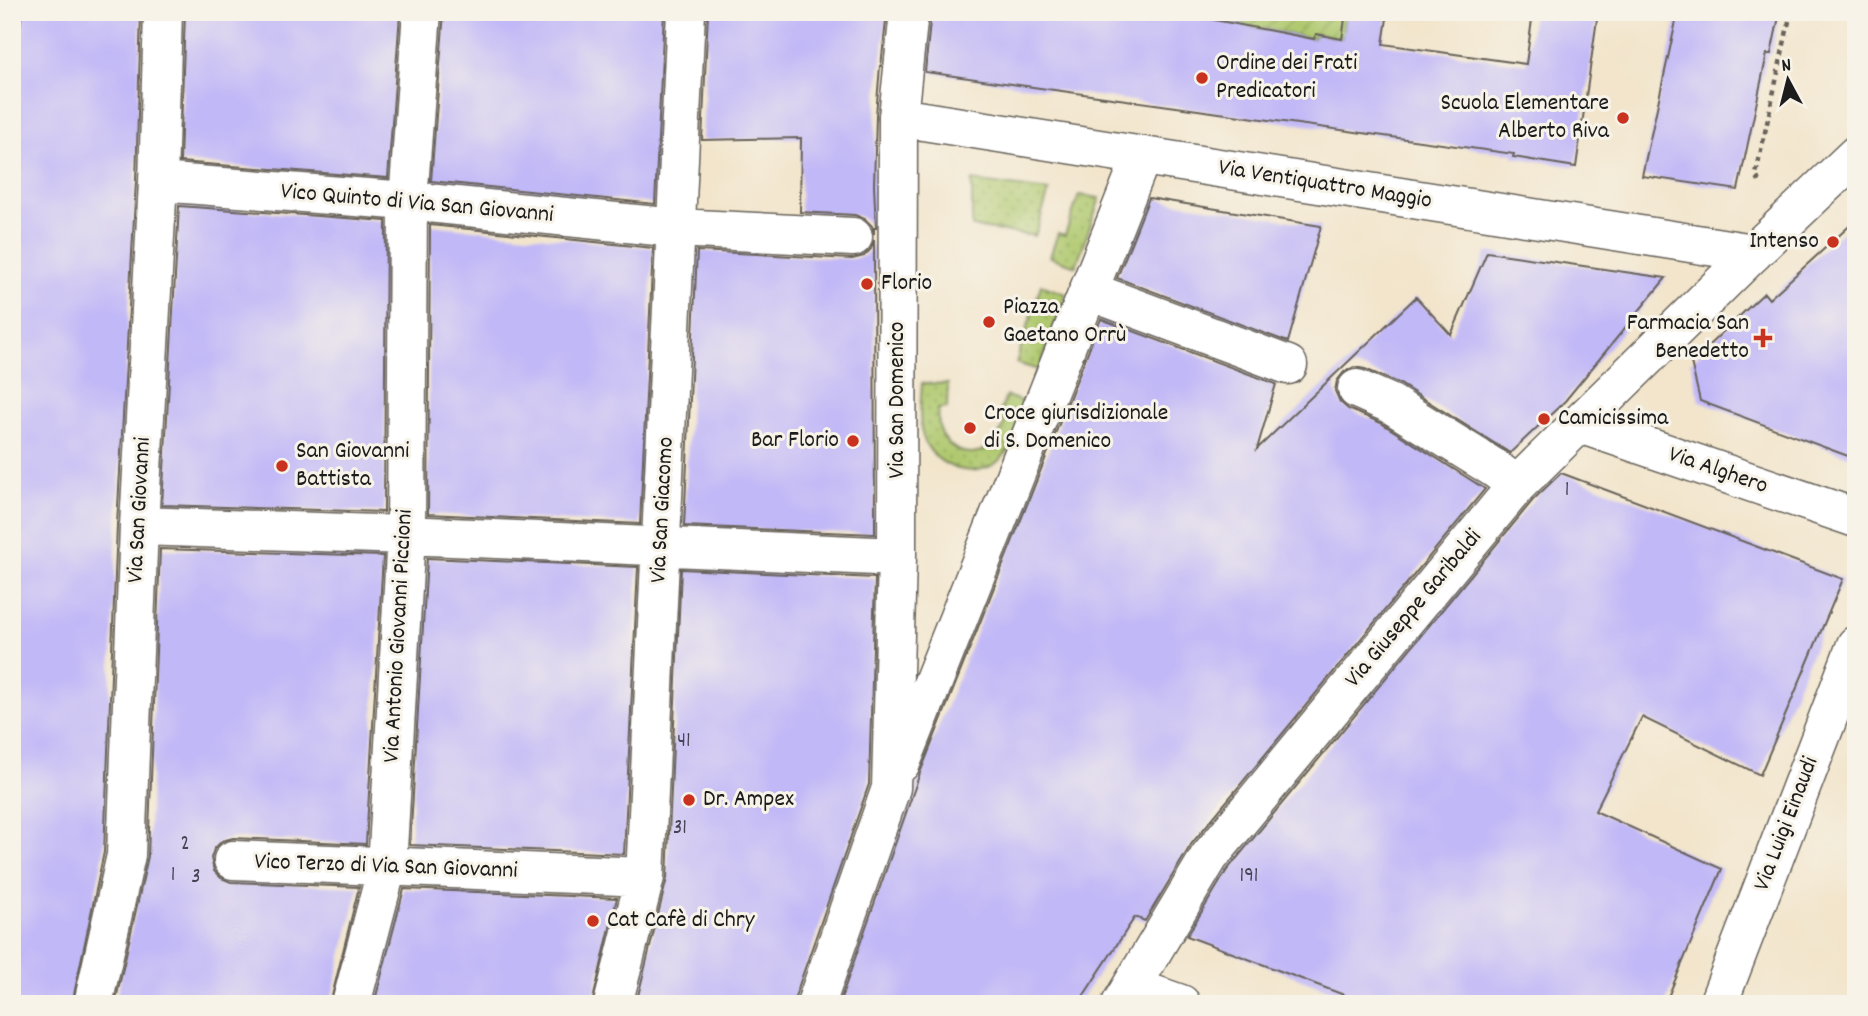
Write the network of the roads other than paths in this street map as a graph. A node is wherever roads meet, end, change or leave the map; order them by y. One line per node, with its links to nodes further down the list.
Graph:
1 (163, 12): 8 (street, Via San Giovanni)
2 (422, 12): 9 (street, Via Antonio Giovanni Piccioni)
3 (686, 12): 10 (street, Via San Giacomo)
4 (909, 12): 5 (street, Via San Domenico)
5 (898, 117): 7 (street, Via Ventiquattro Maggio); 11 (street, Via San Domenico)
6 (1856, 155): 12 (street, Via Giuseppe Garibaldi)
7 (1142, 156): 12 (street, Via Ventiquattro Maggio); 13 (street, Via San Domenico)
8 (158, 182): 9 (street, Vico Quinto di Via San Giovanni); 19 (street, Via San Giovanni)
9 (408, 201): 10 (street, Vico Quinto di Via San Giovanni); 20 (street, Via Antonio Giovanni Piccioni)
10 (676, 228): 11 (street, Vico Quinto di Via San Giovanni); 21 (street, Via San Giacomo)
11 (875, 238): 22 (street, Via San Domenico)
12 (1765, 241): 16 (street, Via Giuseppe Garibaldi)
13 (1089, 291): 14 (street); 24 (street, Via San Domenico)
14 (1288, 365)
15 (1357, 389): 17 (street)
16 (1580, 424): 17 (street, Via Giuseppe Garibaldi); 18 (street, Via Alghero)
17 (1517, 485): 28 (street, Via Giuseppe Garibaldi)
18 (1856, 518)
19 (139, 526): 20 (street); 29 (street, Via San Giovanni)
20 (405, 535): 21 (street); 26 (street, Via Antonio Giovanni Piccioni)
21 (661, 545): 22 (street); 27 (street, Via San Giacomo)
22 (897, 557): 24 (street, Via San Domenico)
23 (1856, 645): 34 (street, Via Luigi Einaudi)
24 (891, 788): 32 (street, Via San Domenico)
25 (233, 860): 26 (street, Vico Terzo di Via San Giovanni)
26 (387, 867): 27 (street, Vico Terzo di Via San Giovanni); 30 (street, Via Antonio Giovanni Piccioni)
27 (645, 877): 31 (street, Via San Giacomo)
28 (1126, 995): 33 (street)
29 (93, 1004)
30 (351, 1004)
31 (613, 1004)
32 (816, 1004)
33 (1181, 1004)
34 (1718, 1004)

